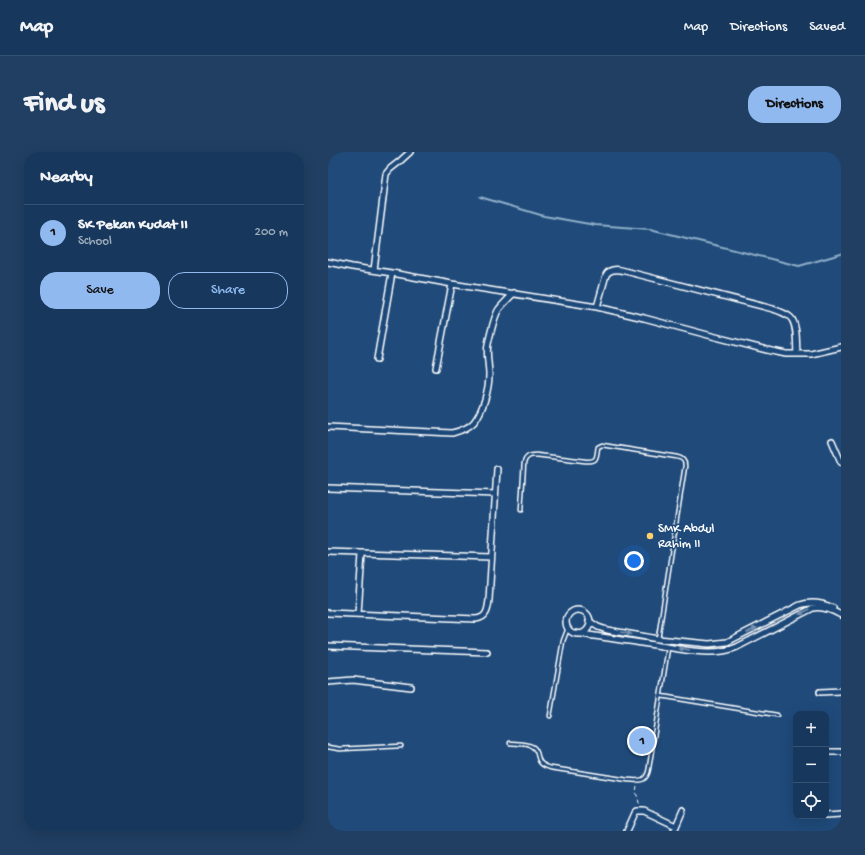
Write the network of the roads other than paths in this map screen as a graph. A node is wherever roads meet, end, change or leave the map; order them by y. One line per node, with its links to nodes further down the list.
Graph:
1 (410, 152): 3 (street)
2 (328, 262): 3 (street)
3 (374, 270): 4 (street)
4 (392, 273): 5 (street); 10 (street)
5 (452, 284): 6 (street); 11 (street)
6 (514, 293): 7 (street); 12 (street)
7 (597, 307): 9 (street); 9 (street)
8 (841, 347): 9 (street)
9 (797, 354)
10 (377, 359)
11 (436, 368)
12 (328, 427)
13 (832, 441): 14 (street)
14 (841, 462)
15 (497, 469): 17 (street)
16 (328, 488): 17 (street)
17 (495, 494): 21 (street)
18 (521, 510): 29 (lane)
19 (328, 552): 20 (street)
20 (362, 554): 21 (street); 24 (street)
21 (492, 557): 24 (street)
22 (841, 611): 29 (street, one-way to 22)
23 (328, 613): 24 (street)
24 (358, 614)
25 (841, 615): 32 (street, one-way to 32)
26 (589, 621): 27 (street); 28 (street); 29 (street, one-way to 29)
27 (568, 628): 28 (street); 40 (lane)
28 (575, 633): 30 (street)
29 (658, 639): 30 (lane)
30 (658, 645): 32 (street)
31 (328, 646): 33 (street)
32 (668, 647): 38 (lane)
33 (487, 652)
34 (328, 682): 35 (street)
35 (412, 688)
36 (841, 691): 37 (street)
37 (820, 692)
38 (661, 696): 39 (lane); 41 (lane)
39 (777, 715)
40 (550, 716)
41 (510, 743)
42 (401, 746): 43 (lane)
43 (328, 747)
44 (829, 752): 45 (street)
45 (841, 752)
46 (683, 810): 49 (street)
47 (841, 814): 48 (street)
48 (829, 815)
49 (675, 828): 50 (street)
50 (627, 831)

